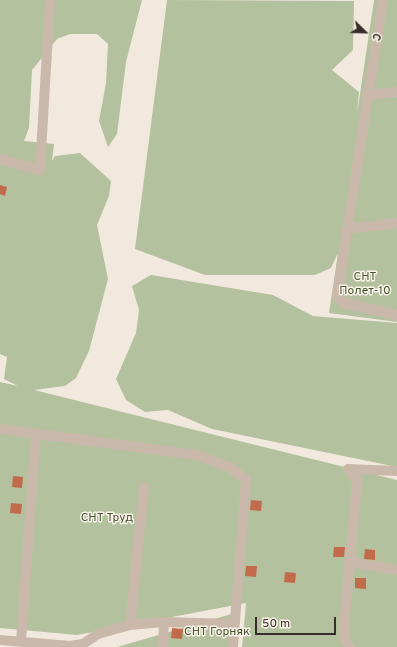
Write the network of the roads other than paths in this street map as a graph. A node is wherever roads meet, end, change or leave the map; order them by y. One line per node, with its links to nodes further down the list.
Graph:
1 (50, 0): 5 (lane)
2 (383, 0): 4 (lane)
3 (397, 92): 4 (lane)
4 (367, 95): 7 (lane)
5 (0, 158)
6 (397, 223): 7 (lane)
7 (347, 230): 8 (lane)
8 (397, 315)
9 (0, 429): 10 (lane)
10 (36, 434): 16 (lane); 19 (lane)
11 (397, 471): 13 (lane)
12 (144, 487): 17 (lane)
13 (350, 562): 14 (lane); 23 (lane)
14 (397, 570)
15 (164, 622): 16 (lane); 17 (lane); 21 (lane)
16 (234, 624): 22 (lane)
17 (130, 625): 20 (lane)
18 (0, 640): 19 (lane)
19 (21, 641): 20 (lane)
20 (73, 646)
21 (163, 647)
22 (233, 647)
23 (350, 647)

